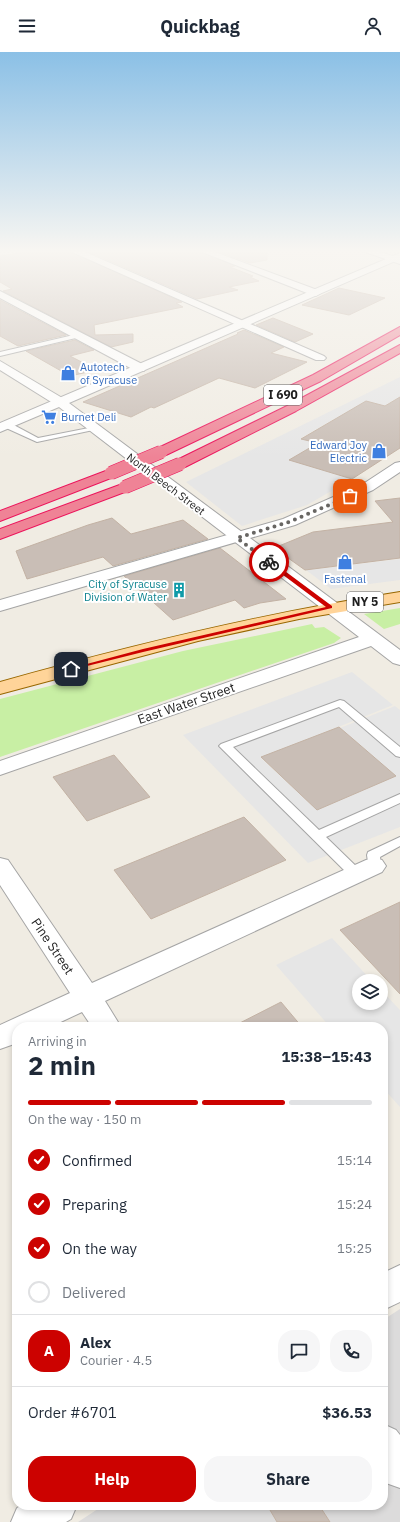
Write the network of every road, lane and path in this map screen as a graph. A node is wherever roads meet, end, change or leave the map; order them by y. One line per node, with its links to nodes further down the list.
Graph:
1 (49, 321): 7 (street)
2 (231, 321): 5 (street)
3 (251, 321): 5 (street)
4 (400, 324): 8 (highway)
5 (241, 325): 11 (street); 14 (street)
6 (400, 330): 8 (highway, I 690)
7 (78, 336): 10 (lane); 14 (street)
8 (375, 344): 20 (highway, I 690, bridge)
9 (400, 348): 15 (highway, I 690)
10 (0, 354)
11 (320, 358)
12 (400, 362): 15 (highway)
13 (0, 365): 16 (street, North Beech Street)
14 (140, 368): 16 (street)
15 (321, 394): 21 (highway, I 690, bridge)
16 (60, 402): 17 (street); 18 (street, North Beech Street)
17 (4, 426): 18 (lane)
18 (94, 429): 22 (street, North Beech Street)
19 (400, 466): 22 (street)
20 (0, 516)
21 (0, 534)
22 (237, 538): 24 (street); 25 (street, North Beech Street)
23 (400, 597): 25 (main road, NY 5)
24 (0, 606)
25 (330, 607): 26 (street, North Beech Street); 28 (main road, NY 5)
26 (372, 639): 27 (street, North Beech Street); 30 (street, East Water Street)
27 (400, 659)
28 (0, 688)
29 (400, 753): 32 (lane)
30 (0, 768)
31 (400, 798): 32 (lane)
32 (317, 836): 35 (lane)
33 (400, 842): 35 (lane)
34 (0, 866): 36 (street, Pine Street)
35 (365, 870): 36 (street)
36 (87, 998): 37 (street); 38 (street, Pine Street)
37 (34, 1022)
38 (104, 1022)
39 (12, 1032): 40 (street)
40 (0, 1038)
41 (400, 1282): 42 (street)
42 (388, 1290)
43 (388, 1451): 44 (street)
44 (400, 1469)
45 (49, 1510): 46 (street)
46 (31, 1522)

